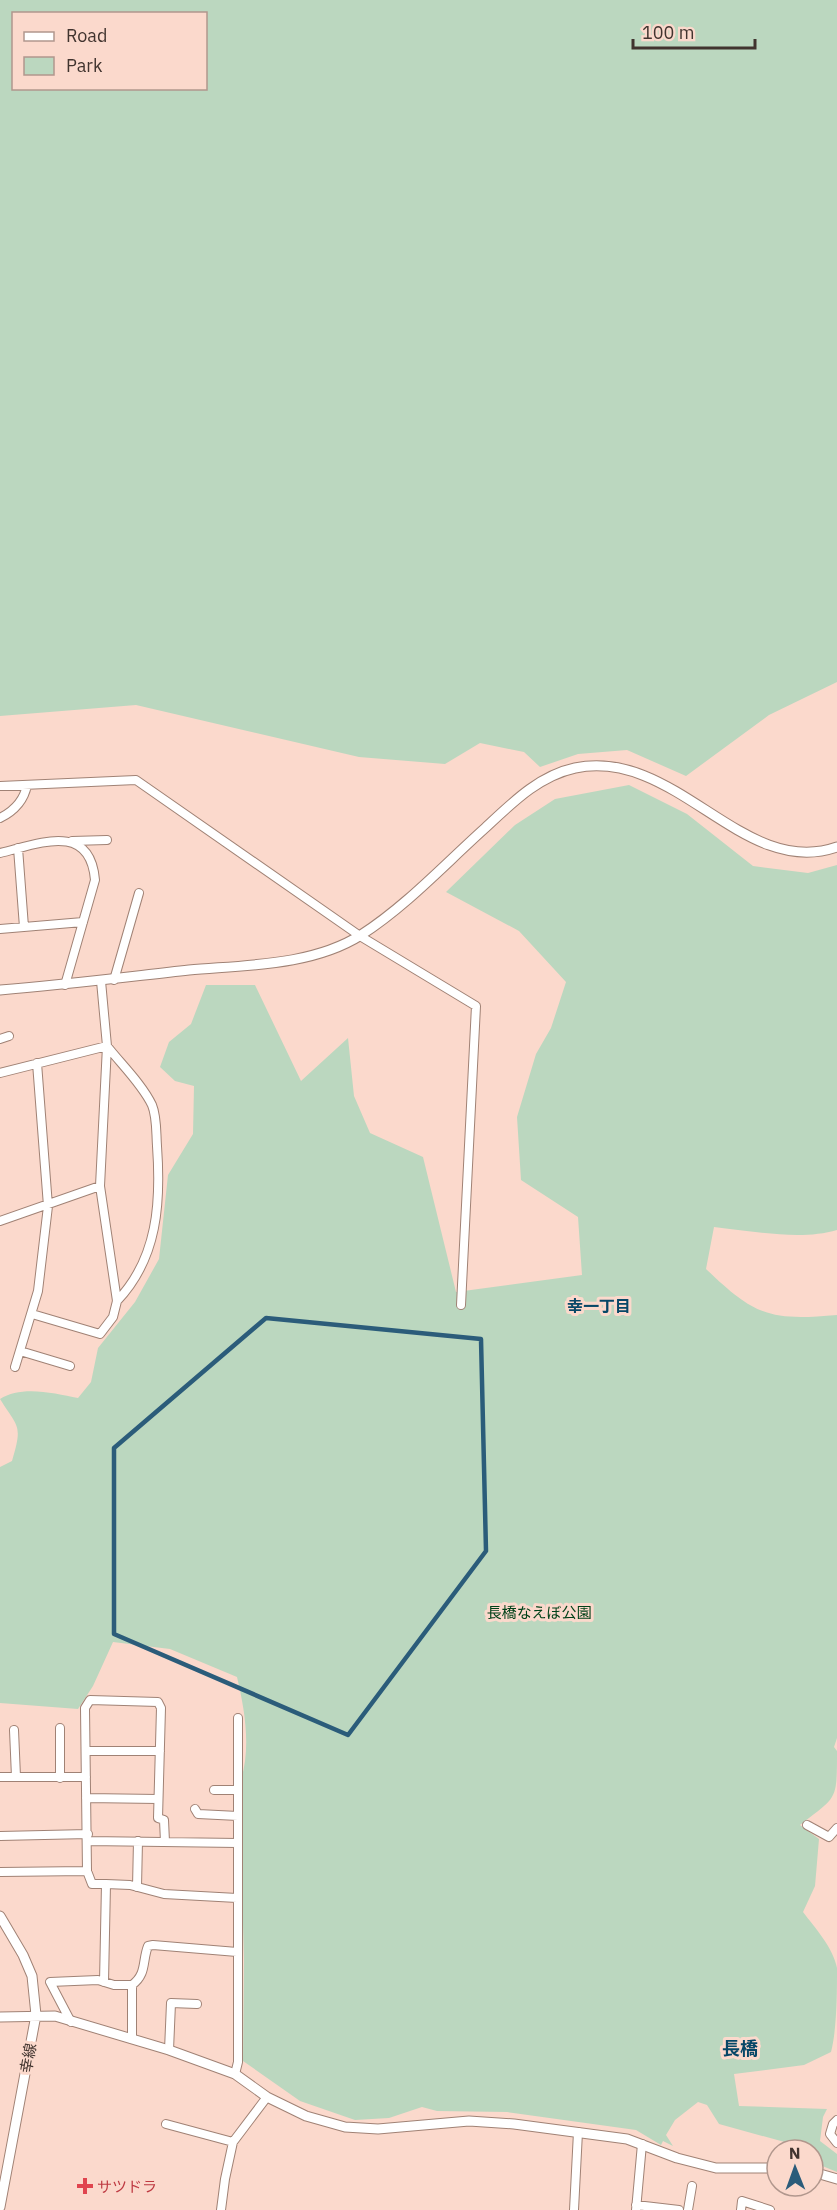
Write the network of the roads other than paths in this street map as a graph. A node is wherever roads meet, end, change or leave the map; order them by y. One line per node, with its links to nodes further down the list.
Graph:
1 (27, 785): 2 (street); 3 (street); 13 (street)
2 (0, 786)
3 (0, 818)
4 (107, 840): 5 (street)
5 (72, 841): 7 (street); 10 (street)
6 (837, 847): 13 (street)
7 (18, 849): 8 (street); 11 (street)
8 (0, 853)
9 (139, 892): 14 (street)
10 (83, 921): 11 (street); 16 (street)
11 (24, 927): 12 (street)
12 (0, 929)
13 (360, 936): 14 (street); 25 (street)
14 (114, 980): 15 (street)
15 (101, 981): 16 (street); 18 (street)
16 (65, 985): 17 (street)
17 (0, 990)
18 (107, 1046): 19 (street); 21 (street); 24 (street)
19 (37, 1063): 20 (street); 22 (street)
20 (0, 1072)
21 (100, 1186): 22 (street); 24 (street)
22 (48, 1206): 23 (street); 26 (street)
23 (0, 1221)
24 (117, 1301): 26 (street)
25 (461, 1305)
26 (32, 1314): 27 (street)
27 (20, 1351): 28 (street); 29 (street)
28 (70, 1366)
29 (15, 1367)
30 (238, 1718): 40 (street)
31 (60, 1728): 38 (street)
32 (14, 1730): 37 (street)
33 (87, 1750): 34 (street); 34 (street); 35 (street)
34 (160, 1751): 42 (street)
35 (86, 1777): 38 (street); 41 (street)
36 (0, 1778): 37 (street)
37 (16, 1778): 38 (street)
38 (60, 1778)
39 (214, 1790): 40 (street)
40 (238, 1790): 44 (street)
41 (86, 1798): 42 (street); 48 (street)
42 (158, 1799): 50 (street)
43 (195, 1809): 44 (street)
44 (238, 1816): 51 (street)
45 (807, 1825): 46 (street)
46 (837, 1828)
47 (0, 1836): 48 (street)
48 (88, 1838): 49 (street); 52 (street)
49 (138, 1841): 50 (street); 55 (street)
50 (165, 1842): 51 (street)
51 (238, 1843): 56 (street)
52 (87, 1871): 53 (street); 54 (street)
53 (0, 1872)
54 (106, 1884): 55 (street); 59 (street)
55 (137, 1887): 56 (street)
56 (237, 1898): 58 (street)
57 (0, 1916): 62 (street, 幸線)
58 (237, 1952): 60 (street); 67 (street)
59 (104, 1982): 60 (street); 64 (street)
60 (132, 1985): 65 (street)
61 (197, 2004): 66 (street)
62 (36, 2015): 63 (street); 64 (street); 77 (street, 幸線)
63 (0, 2018)
64 (71, 2022): 65 (street)
65 (132, 2038): 66 (street)
66 (169, 2050): 67 (street)
67 (235, 2074): 68 (street)
68 (267, 2097): 71 (street); 72 (street)
69 (837, 2120): 73 (street)
70 (166, 2124): 72 (street)
71 (578, 2132): 74 (street); 81 (street)
72 (233, 2142): 80 (street)
73 (837, 2143)
74 (642, 2144): 75 (street); 78 (street)
75 (765, 2168)
76 (692, 2186): 83 (street)
77 (0, 2207): 79 (street)
78 (636, 2208): 82 (street)
79 (8, 2210)
80 (221, 2210)
81 (574, 2210)
82 (679, 2210)
83 (688, 2210)
84 (741, 2210): 85 (street)
85 (770, 2210)

